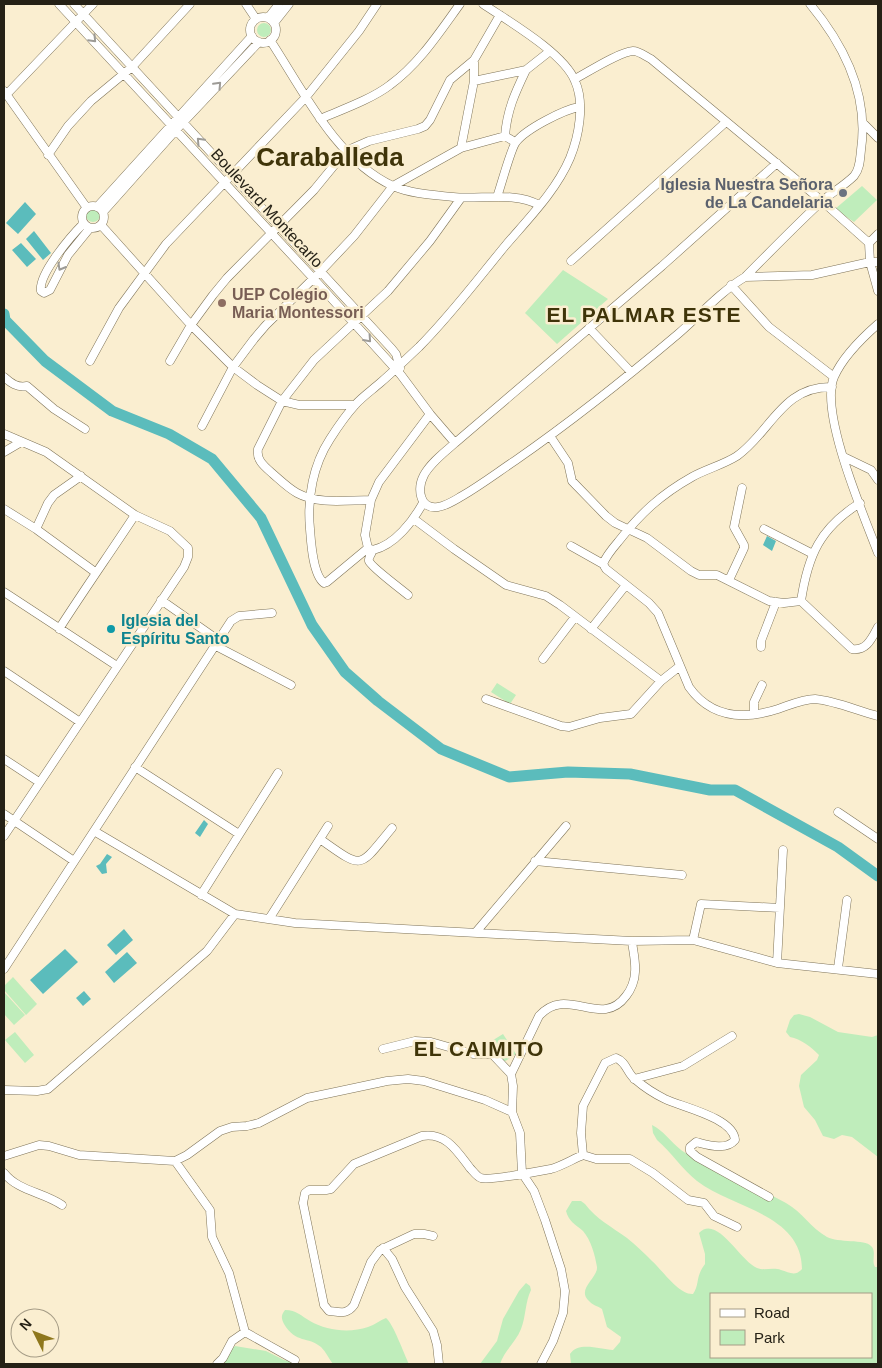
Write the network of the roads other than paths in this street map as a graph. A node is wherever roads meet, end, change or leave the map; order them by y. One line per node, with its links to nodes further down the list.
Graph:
1 (59, 4): 16 (street, Boulevard Montecarlo)
2 (74, 4): 12 (street, Boulevard Montecarlo)
3 (92, 4): 12 (street)
4 (190, 4): 22 (street)
5 (246, 4): 14 (street)
6 (279, 4): 15 (street)
7 (289, 4): 15 (street)
8 (378, 4): 28 (street)
9 (460, 4): 30 (street)
10 (483, 4): 13 (street)
11 (810, 4): 33 (street)
12 (83, 14): 16 (street); 22 (street, Boulevard Montecarlo)
13 (500, 15): 20 (street); 21 (street)
14 (256, 18): 15 (street); 17 (street)
15 (270, 20): 18 (street)
16 (76, 22): 24 (street, Boulevard Montecarlo, one-way to 24); 27 (street)
17 (252, 36): 19 (street); 31 (street)
18 (270, 40): 19 (street); 28 (street)
19 (259, 42): 31 (street, one-way to 19)
20 (550, 52): 23 (street); 25 (street)
21 (474, 60): 26 (street); 39 (street)
22 (132, 67): 24 (street); 31 (street, Boulevard Montecarlo)
23 (526, 70): 26 (street); 35 (street)
24 (124, 73): 34 (street, Boulevard Montecarlo); 40 (street)
25 (575, 79): 29 (street); 32 (street)
26 (474, 81): 38 (street)
27 (5, 93): 40 (street)
28 (306, 97): 30 (street); 42 (street)
29 (579, 106): 37 (street); 48 (street)
30 (320, 119): 39 (street)
31 (180, 120): 34 (street); 42 (street, Boulevard Montecarlo, one-way to 31)
32 (726, 122): 41 (street); 57 (street)
33 (863, 122): 36 (street); 47 (street)
34 (174, 127): 43 (street, Boulevard Montecarlo); 50 (street)
35 (505, 136): 37 (street); 38 (street)
36 (878, 138)
37 (515, 142): 45 (street)
38 (461, 148): 44 (street)
39 (346, 151): 44 (street); 53 (street)
40 (48, 155): 49 (street)
41 (777, 163): 47 (street); 69 (street)
42 (232, 176): 43 (street); 53 (street, Boulevard Montecarlo)
43 (226, 183): 54 (street, Boulevard Montecarlo); 60 (street)
44 (393, 186): 46 (street); 59 (street)
45 (497, 197): 46 (street); 48 (street)
46 (461, 198): 65 (street)
47 (822, 201): 56 (street); 61 (street)
48 (539, 205): 73 (street)
49 (87, 208): 50 (street); 51 (street)
50 (100, 209): 52 (street)
51 (87, 226): 51 (street, one-way to 51); 52 (street)
52 (101, 226): 60 (street)
53 (278, 227): 54 (street); 59 (street, Boulevard Montecarlo)
54 (272, 233): 62 (street, Boulevard Montecarlo); 68 (street)
55 (878, 234): 56 (street)
56 (869, 243): 58 (street)
57 (571, 261)
58 (874, 262): 61 (street); 64 (street)
59 (321, 271): 62 (street); 65 (street, Boulevard Montecarlo)
60 (143, 274): 68 (street); 70 (street)
61 (745, 277): 63 (street)
62 (313, 278): 66 (street, Boulevard Montecarlo); 72 (street)
63 (731, 285): 74 (street); 76 (street)
64 (878, 291)
65 (362, 316): 66 (street); 73 (street, Boulevard Montecarlo)
66 (354, 324): 73 (street, Boulevard Montecarlo, one-way to 73); 78 (street)
67 (878, 324): 76 (street)
68 (191, 325): 71 (street); 72 (street)
69 (589, 328): 74 (street); 86 (street)
70 (90, 361)
71 (170, 361)
72 (233, 367): 78 (street); 81 (street)
73 (398, 370): 79 (street); 80 (street)
74 (631, 372): 84 (street)
75 (4, 377): 82 (street)
76 (834, 377): 77 (street)
77 (832, 387): 88 (street); 99 (street)
78 (282, 400): 79 (street); 92 (street)
79 (355, 405): 92 (street)
80 (430, 414): 86 (street); 93 (street)
81 (202, 426)
82 (85, 429)
83 (4, 434): 85 (street)
84 (550, 436): 94 (street); 99 (street)
85 (20, 442): 87 (street); 89 (street)
86 (456, 443): 94 (street)
87 (4, 452)
88 (844, 457): 90 (street); 95 (street)
89 (80, 476): 97 (street); 100 (street)
90 (878, 480)
91 (742, 488): 108 (street)
92 (310, 498): 93 (street); 103 (street)
93 (371, 500): 103 (street)
94 (424, 503): 98 (street)
95 (860, 503): 104 (street); 105 (street)
96 (4, 509): 100 (street)
97 (135, 515): 107 (street); 112 (street)
98 (414, 519): 103 (street); 116 (street)
99 (629, 528): 106 (street); 108 (street)
100 (36, 529): 107 (street)
101 (764, 529): 105 (street)
102 (571, 546): 106 (street)
103 (371, 549): 111 (street)
104 (878, 553)
105 (813, 554): 113 (street)
106 (603, 564): 109 (street)
107 (95, 572): 118 (street)
108 (729, 580): 114 (street)
109 (626, 585): 119 (street); 124 (street)
110 (4, 592): 118 (street)
111 (408, 595)
112 (161, 600): 120 (street); 123 (street)
113 (801, 600): 114 (street); 117 (street)
114 (776, 602): 121 (street)
115 (272, 613): 120 (street)
116 (575, 617): 119 (street); 122 (street)
117 (878, 627)
118 (59, 628): 123 (street)
119 (591, 629): 126 (street)
120 (216, 642): 127 (street); 134 (street)
121 (761, 647)
122 (543, 659)
123 (117, 666): 132 (street)
124 (680, 666): 126 (street); 130 (street)
125 (4, 671): 132 (street)
126 (661, 681): 129 (street)
127 (291, 685)
128 (762, 685): 130 (street)
129 (486, 699)
130 (754, 714): 131 (street)
131 (878, 716)
132 (80, 722): 136 (street)
133 (4, 759): 136 (street)
134 (136, 767): 143 (street); 144 (street)
135 (278, 773): 144 (street)
136 (39, 782): 139 (street)
137 (838, 812): 146 (street)
138 (4, 814): 139 (street)
139 (13, 821): 145 (street); 149 (street)
140 (328, 826): 147 (street)
141 (566, 826): 150 (street)
142 (392, 828): 147 (street)
143 (94, 831): 149 (street); 152 (street)
144 (239, 834): 152 (street)
145 (4, 836)
146 (878, 838)
147 (320, 839): 156 (street)
148 (783, 850): 154 (street)
149 (74, 861): 162 (street)
150 (535, 862): 151 (street); 157 (street)
151 (682, 875)
152 (201, 895): 155 (street)
153 (847, 900): 161 (street)
154 (780, 908): 158 (street); 160 (street)
155 (235, 914): 156 (street); 168 (street)
156 (269, 919): 157 (street)
157 (476, 932): 159 (street)
158 (693, 940): 159 (street); 160 (street)
159 (632, 941): 166 (street)
160 (777, 963): 161 (street)
161 (838, 968): 163 (street)
162 (4, 969)
163 (878, 974)
164 (732, 1036): 167 (street)
165 (383, 1049): 166 (street)
166 (511, 1074): 169 (street)
167 (634, 1079): 170 (street); 175 (street)
168 (4, 1090)
169 (512, 1112): 172 (street); 174 (street)
170 (583, 1155): 174 (street); 177 (street)
171 (4, 1156): 172 (street)
172 (175, 1161): 180 (street)
173 (4, 1173): 176 (street)
174 (522, 1173): 179 (street); 184 (street)
175 (769, 1197)
176 (62, 1205)
177 (737, 1228)
178 (433, 1236): 179 (street)
179 (383, 1248): 183 (street)
180 (244, 1332): 181 (street); 182 (street)
181 (296, 1360)
182 (217, 1364)
183 (439, 1364)
184 (541, 1364)

